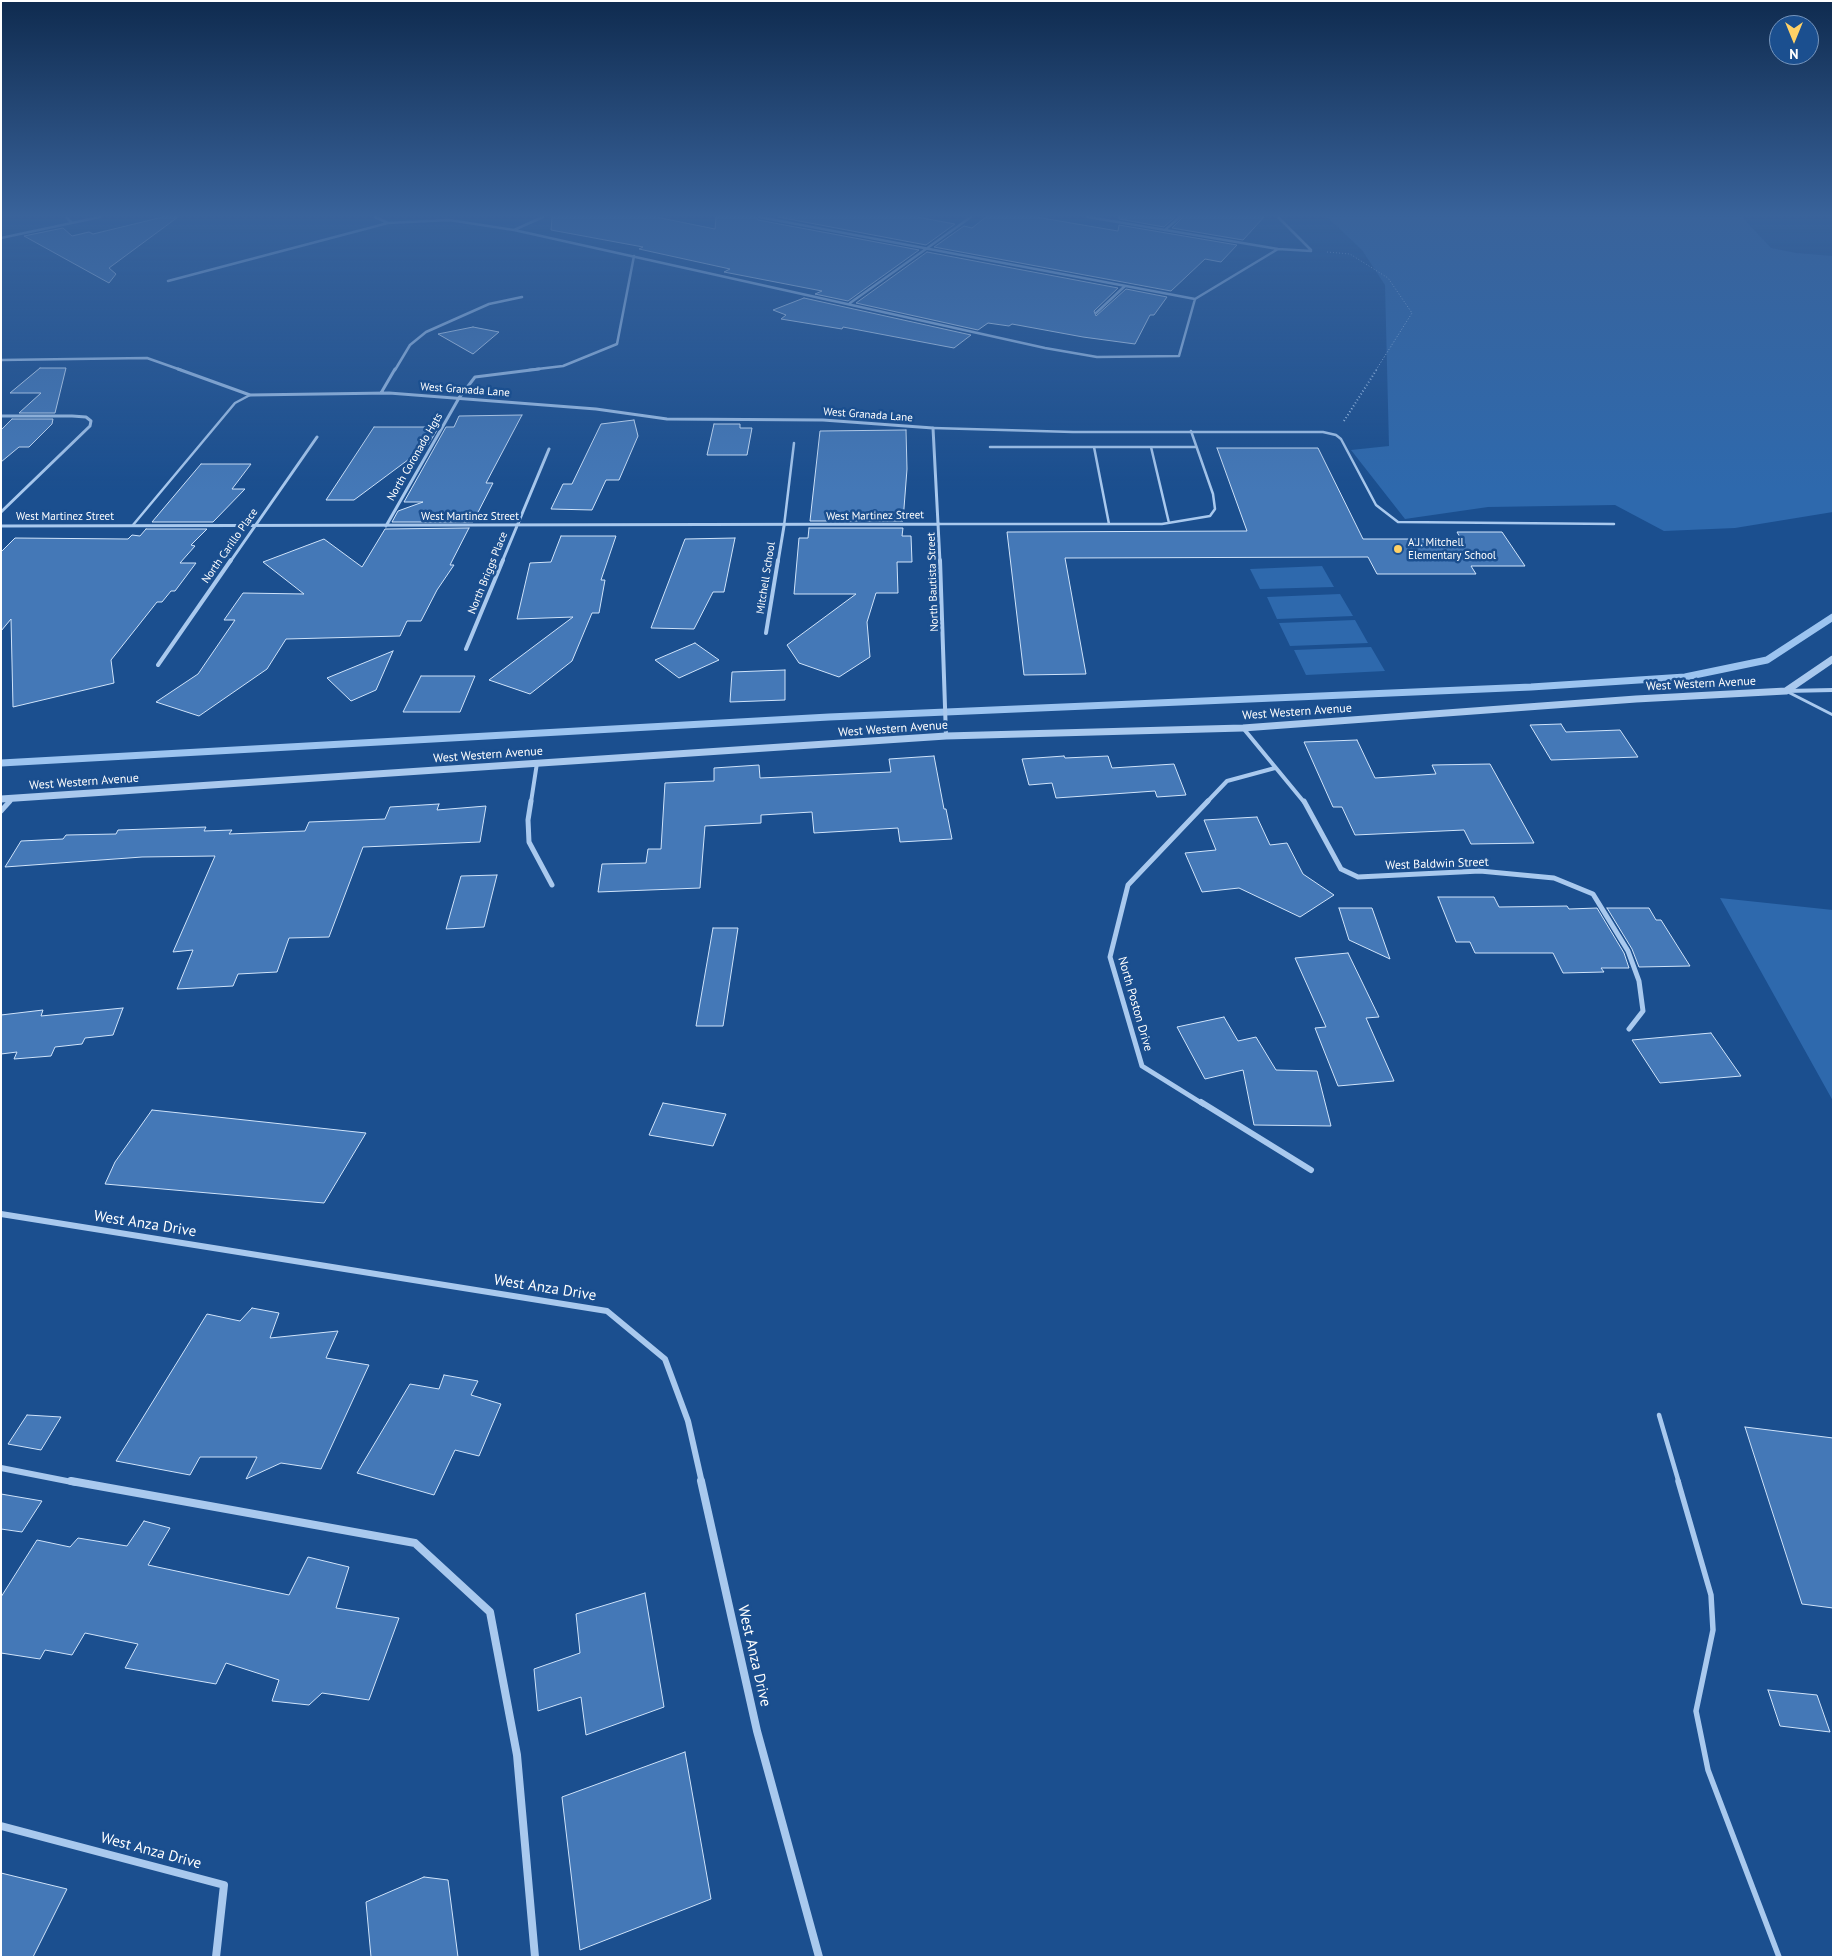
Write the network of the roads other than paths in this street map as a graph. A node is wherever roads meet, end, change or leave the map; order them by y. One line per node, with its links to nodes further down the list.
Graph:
1 (479, 308): 8 (street)
2 (624, 308): 10 (street, North Coronado Hgts)
3 (869, 308): 5 (street)
4 (1101, 308): 6 (street)
5 (1192, 308)
6 (1096, 313)
7 (1, 360): 9 (street, West Granada Lane)
8 (381, 393): 9 (street, West Granada Lane); 10 (street, West Granada Lane)
9 (250, 395): 27 (lane)
10 (459, 398): 12 (street, West Granada Lane); 30 (street, North Coronado Hgts)
11 (1, 416): 21 (street)
12 (932, 428): 13 (lane); 24 (street, North Bautista Street)
13 (1191, 431): 19 (lane); 26 (lane)
14 (317, 437): 23 (street, North Carillo Place)
15 (794, 443): 31 (lane)
16 (990, 447): 17 (lane)
17 (1094, 447): 18 (lane); 25 (lane)
18 (1150, 447): 19 (lane); 22 (lane)
19 (1196, 447): 22 (lane)
20 (549, 449): 28 (street, North Briggs Place)
21 (1, 512)
22 (1169, 523): 25 (lane)
23 (256, 524): 27 (street, West Martinez Street); 30 (street, West Martinez Street); 35 (street, North Carillo Place)
24 (939, 524): 25 (lane); 31 (street, West Martinez Street); 40 (street, North Bautista Street)
25 (1109, 524)
26 (1614, 524)
27 (133, 525): 29 (street, West Martinez Street)
28 (517, 525): 30 (street, West Martinez Street); 31 (street, West Martinez Street); 33 (street, North Briggs Place)
29 (1, 526)
30 (386, 526)
31 (784, 526): 32 (street, Mitchell School)
32 (766, 633)
33 (466, 649)
34 (1833, 659): 37 (street)
35 (158, 664)
36 (1833, 690): 37 (street)
37 (1786, 691): 38 (lane); 39 (street, West Western Avenue)
38 (1833, 715)
39 (1243, 728): 40 (street, West Western Avenue); 42 (street, West Baldwin Street)
40 (946, 736): 41 (street, West Western Avenue)
41 (537, 763): 43 (street, West Western Avenue); 46 (street)
42 (1275, 768): 47 (street, West Baldwin Street); 48 (street, North Poston Drive)
43 (13, 798): 44 (street, West Western Avenue); 45 (street)
44 (1, 799)
45 (1, 811)
46 (552, 885)
47 (1629, 1029)
48 (1311, 1170)
49 (1, 1214): 55 (street, West Anza Drive)
50 (1659, 1415): 56 (lane)
51 (1, 1468): 54 (street)
52 (1, 1826): 53 (street, West Anza Drive)
53 (216, 1957)
54 (536, 1957)
55 (819, 1957)
56 (1779, 1957)

